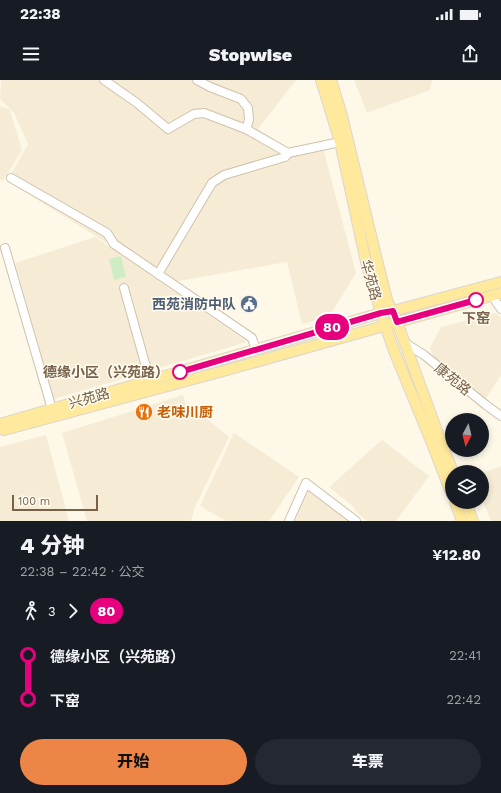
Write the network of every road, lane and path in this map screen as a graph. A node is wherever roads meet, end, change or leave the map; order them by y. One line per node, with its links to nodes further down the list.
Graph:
1 (104, 80): 5 (street)
2 (197, 80): 5 (street)
3 (321, 80): 6 (main road, 华苑路)
4 (331, 80): 15 (main road, 华苑路)
5 (246, 129): 7 (street)
6 (340, 142): 7 (street); 16 (main road, 华苑路)
7 (288, 153): 10 (street)
8 (11, 178): 10 (street)
9 (5, 248): 22 (street)
10 (158, 274): 20 (street)
11 (501, 282): 15 (main road, 兴苑路)
12 (124, 288): 21 (street)
13 (497, 294): 14 (street); 17 (main road, 兴苑路)
14 (501, 309)
15 (393, 311): 16 (main road, 兴苑路); 17 (main road, 华苑路)
16 (381, 313): 18 (main road, 华苑路); 20 (main road, 兴苑路)
17 (397, 322): 18 (main road, 兴苑路); 19 (main road, 华苑路)
18 (385, 326): 25 (main road, 兴苑路); 27 (main road, 华苑路)
19 (405, 343): 23 (street, 康苑路); 26 (main road, 华苑路)
20 (256, 350): 21 (main road, 兴苑路)
21 (150, 381): 22 (main road, 兴苑路)
22 (52, 409): 24 (main road, 兴苑路)
23 (501, 416)
24 (0, 424)
25 (0, 431)
26 (450, 465)
27 (445, 477)
28 (458, 509): 32 (main road)
29 (469, 509): 33 (main road)
30 (289, 521): 31 (street)
31 (356, 521)
32 (462, 521)
33 (473, 521)

